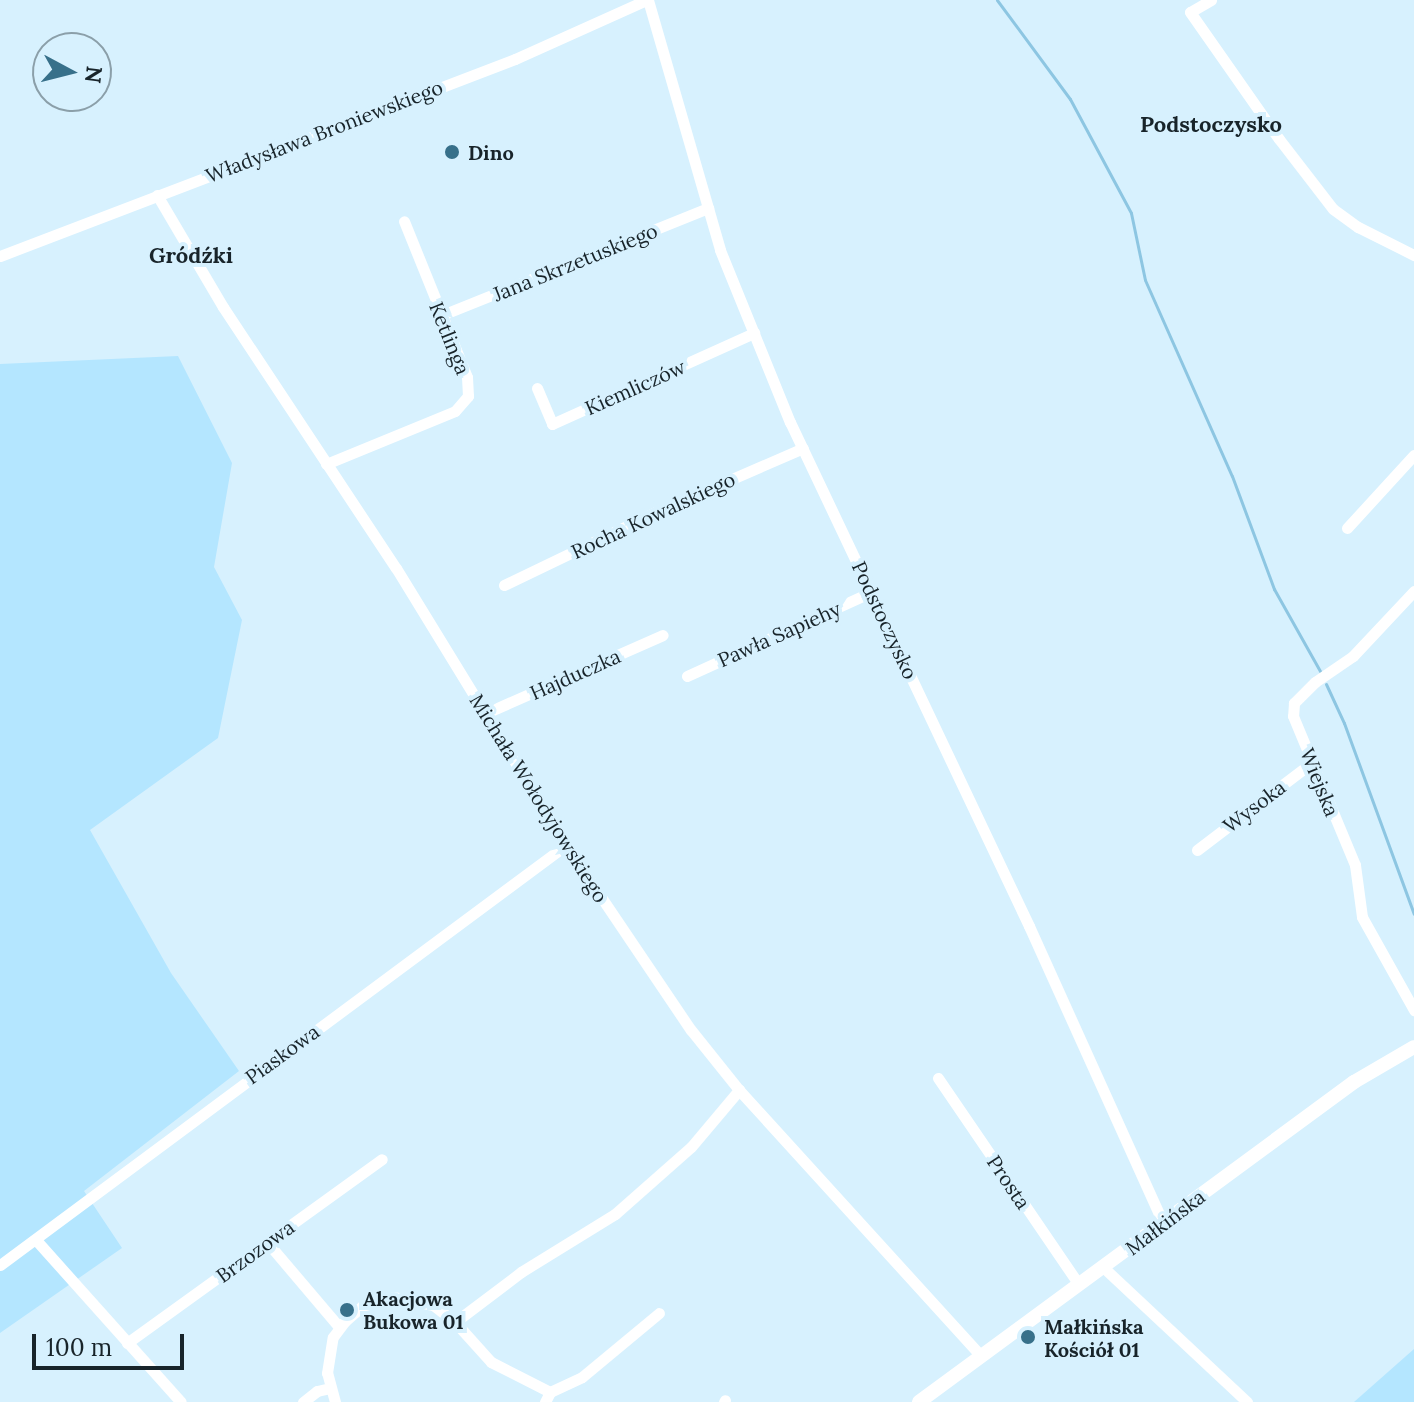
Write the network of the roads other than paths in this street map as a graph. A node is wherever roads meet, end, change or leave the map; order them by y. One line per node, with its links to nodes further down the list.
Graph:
1 (647, 0): 3 (street, Władysława Broniewskiego); 4 (street, Podstoczysko)
2 (1211, 0): 6 (street)
3 (157, 195): 7 (street, Władysława Broniewskiego); 13 (street, Michała Wołodyjowskiego)
4 (708, 208): 8 (street, Jana Skrzetuskiego); 9 (street, Podstoczysko)
5 (404, 221): 8 (street, Ketlinga)
6 (1414, 255)
7 (0, 256)
8 (442, 315): 13 (street, Ketlinga)
9 (754, 333): 10 (street, Kiemliczów); 11 (street, Podstoczysko)
10 (537, 388)
11 (803, 448): 15 (street, Rocha Kowalskiego); 17 (street, Podstoczysko)
12 (1414, 455): 14 (street)
13 (326, 464): 20 (street, Michała Wołodyjowskiego)
14 (1347, 528)
15 (504, 585)
16 (1414, 591): 21 (street, Wiejska)
17 (871, 592): 19 (street, Pawła Sapiehy); 29 (street, Podstoczysko)
18 (663, 635): 20 (street, Hajduczka)
19 (687, 676)
20 (486, 713): 22 (street, Michała Wołodyjowskiego)
21 (1311, 763): 23 (street, Wysoka); 24 (street, Wiejska)
22 (566, 845): 27 (street, Michała Wołodyjowskiego); 30 (street, Piaskowa)
23 (1197, 850)
24 (1414, 1010)
25 (1414, 1047): 29 (main road, Małkińska)
26 (938, 1078): 34 (street, Prosta)
27 (739, 1090): 36 (street); 39 (street, Michała Wołodyjowskiego)
28 (382, 1159): 31 (street, Brzozowa)
29 (1163, 1223): 33 (main road, Małkińska)
30 (36, 1240): 32 (street, Piaskowa); 38 (street)
31 (267, 1242): 37 (street); 38 (street, Brzozowa)
32 (0, 1265)
33 (1104, 1268): 34 (main road, Małkińska); 46 (street)
34 (1079, 1285): 39 (main road, Małkińska)
35 (659, 1313): 41 (street)
36 (455, 1322): 37 (street); 41 (street)
37 (339, 1327): 40 (street)
38 (127, 1343): 42 (street)
39 (981, 1356): 45 (main road, Małkińska)
40 (330, 1388): 43 (street); 44 (street)
41 (547, 1397)
42 (181, 1402)
43 (303, 1402)
44 (335, 1402)
45 (919, 1402)
46 (1247, 1402)

